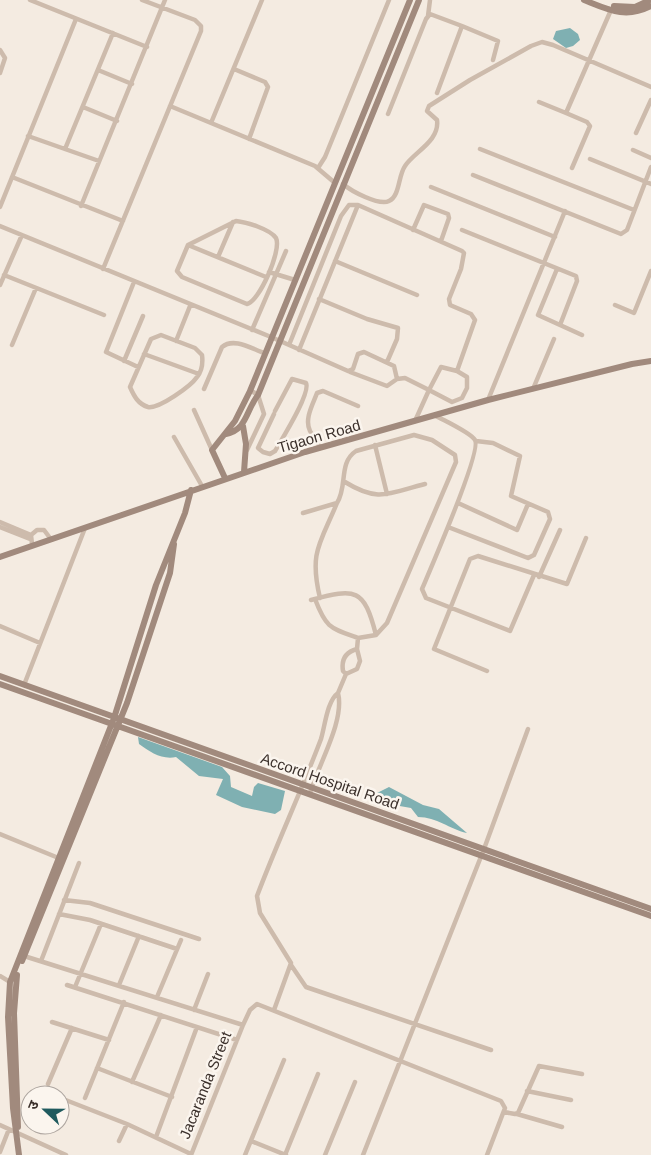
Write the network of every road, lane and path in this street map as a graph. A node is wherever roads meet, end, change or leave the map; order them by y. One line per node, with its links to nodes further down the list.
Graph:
1 (30, 0): 16 (street)
2 (142, 0): 13 (street)
3 (165, 0): 13 (street)
4 (262, 0): 24 (street)
5 (389, 0): 47 (street)
6 (410, 0): 52 (street)
7 (418, 0): 53 (street)
8 (430, 0): 15 (street)
9 (584, 0): 14 (street)
10 (596, 0): 11 (street)
11 (650, 0)
12 (651, 6): 14 (street)
13 (162, 8): 19 (street); 31 (street)
14 (611, 10): 22 (street)
15 (428, 16): 17 (street); 34 (street)
16 (76, 19): 18 (street); 38 (street)
17 (462, 26): 21 (street); 28 (street)
18 (113, 33): 19 (street); 23 (street)
19 (147, 47): 26 (street)
20 (0, 50): 25 (street)
21 (493, 60)
22 (589, 60): 27 (street); 33 (street); 53 (street)
23 (98, 70): 26 (street); 32 (street)
24 (234, 70): 36 (street); 39 (street)
25 (0, 73)
26 (132, 84): 35 (street)
27 (651, 87)
28 (437, 93)
29 (651, 100): 37 (street)
30 (539, 102): 33 (street)
31 (170, 106): 36 (street); 62 (street)
32 (83, 107): 35 (street); 40 (street)
33 (566, 113): 48 (street)
34 (388, 114)
35 (117, 120): 45 (street)
36 (211, 123): 39 (street)
37 (636, 133)
38 (28, 136): 40 (street); 50 (street)
39 (249, 139): 47 (street)
40 (65, 149): 45 (street)
41 (480, 149): 59 (street)
42 (633, 150): 43 (street)
43 (651, 158)
44 (590, 159): 51 (street)
45 (99, 161): 58 (street)
46 (651, 167): 51 (street)
47 (318, 168): 52 (street)
48 (572, 168)
49 (473, 175): 60 (street)
50 (12, 177): 57 (street); 58 (street)
51 (645, 182): 54 (street); 59 (street)
52 (334, 183): 81 (street)
53 (343, 184): 83 (street)
54 (651, 184)
55 (431, 187): 67 (street)
56 (358, 205): 64 (street); 72 (street); 85 (street)
57 (0, 206)
58 (81, 206): 62 (street)
59 (634, 210): 60 (street)
60 (564, 211): 67 (street)
61 (233, 221): 69 (street); 71 (street); 77 (street)
62 (123, 222): 74 (street)
63 (0, 226): 66 (street)
64 (413, 230): 68 (street); 68 (street)
65 (462, 230): 73 (street)
66 (22, 235): 74 (street); 79 (street)
67 (555, 237): 73 (street)
68 (441, 241): 110 (street)
69 (188, 245): 71 (street); 80 (street)
70 (286, 251): 78 (street)
71 (218, 257): 80 (street)
72 (335, 261): 87 (street); 88 (street)
73 (544, 264): 75 (street); 119 (street)
74 (103, 269): 82 (street)
75 (557, 269): 94 (street); 94 (street)
76 (651, 271): 90 (street)
77 (269, 272): 78 (street); 80 (street)
78 (277, 274): 81 (street); 95 (street)
79 (4, 275): 84 (street); 86 (street)
80 (266, 277)
81 (295, 280): 97 (street)
82 (134, 282): 91 (street); 106 (street)
83 (303, 283): 85 (street); 100 (street)
84 (0, 285)
85 (313, 287): 87 (street); 102 (street)
86 (36, 288): 92 (street); 101 (street)
87 (322, 292): 89 (street)
88 (417, 295)
89 (319, 299): 103 (street); 107 (street)
90 (615, 305)
91 (190, 306): 95 (street); 99 (street)
92 (104, 314)
93 (143, 316): 106 (street)
94 (560, 325): 96 (street)
95 (252, 330): 97 (street)
96 (582, 335)
97 (272, 337): 100 (street); 104 (street)
98 (554, 339): 117 (street)
99 (176, 341): 105 (street); 112 (street)
100 (280, 341): 102 (street); 118 (street)
101 (12, 345)
102 (289, 345): 103 (street)
103 (299, 350): 111 (street)
104 (264, 353): 114 (street); 115 (street)
105 (144, 354): 109 (street); 112 (street)
106 (124, 361): 109 (street)
107 (387, 362): 111 (street); 113 (street)
108 (651, 362): 117 (street, Tigaon Road)
109 (138, 367): 112 (street)
110 (458, 370): 116 (street); 116 (street)
111 (350, 372): 113 (street)
112 (199, 374)
113 (397, 379): 116 (street)
114 (204, 389)
115 (250, 390): 118 (street); 127 (street)
116 (429, 390): 125 (street)
117 (533, 391): 119 (street, Tigaon Road)
118 (258, 395): 121 (street); 126 (street)
119 (488, 400): 124 (street, Tigaon Road)
120 (358, 406): 131 (street)
121 (263, 408): 123 (street); 133 (street)
122 (194, 410): 132 (street)
123 (274, 412): 123 (street)
124 (436, 416): 125 (street, Tigaon Road); 129 (street)
125 (415, 421): 131 (street, Tigaon Road)
126 (243, 426): 127 (street); 133 (street)
127 (226, 434): 132 (street)
128 (174, 437): 138 (street)
129 (476, 441): 142 (street); 143 (street)
130 (375, 445): 136 (street); 140 (street); 159 (street)
131 (320, 448): 134 (street, Tigaon Road)
132 (212, 450): 135 (street)
133 (246, 452): 134 (street)
134 (244, 472): 135 (street, Tigaon Road)
135 (225, 478): 138 (street, Tigaon Road)
136 (345, 482): 140 (street); 141 (street)
137 (425, 484): 140 (street)
138 (202, 486): 139 (street, Tigaon Road)
139 (191, 490): 147 (street, Tigaon Road); 151 (street)
140 (387, 494)
141 (337, 503): 144 (street); 156 (street)
142 (458, 503): 143 (street); 148 (street)
143 (528, 504): 148 (street)
144 (303, 513)
145 (0, 522): 153 (street)
146 (0, 527): 153 (street)
147 (85, 527): 150 (street, Tigaon Road); 161 (street)
148 (448, 527): 157 (street)
149 (560, 530): 155 (street)
150 (50, 538): 153 (street, Tigaon Road); 153 (street)
151 (174, 538): 169 (street); 169 (street)
152 (586, 538): 155 (street)
153 (31, 539): 154 (street, Tigaon Road)
154 (0, 557)
155 (537, 576): 157 (street); 157 (street)
156 (315, 599): 159 (street); 160 (street)
157 (452, 608): 163 (street)
158 (0, 626): 161 (street)
159 (376, 635): 160 (street)
160 (358, 638): 162 (street)
161 (40, 643): 167 (street)
162 (357, 649): 164 (street); 164 (street)
163 (487, 671)
164 (346, 674): 168 (street)
165 (0, 676): 167 (street, Accord Hospital Road)
166 (0, 684): 169 (street)
167 (24, 685): 169 (street, Accord Hospital Road)
168 (338, 693): 171 (street); 172 (street)
169 (116, 722): 171 (street, Accord Hospital Road); 175 (street)
170 (528, 729): 174 (street)
171 (302, 787): 172 (street, Accord Hospital Road); 188 (street)
172 (311, 790): 174 (street, Accord Hospital Road)
173 (0, 834): 175 (street)
174 (483, 852): 178 (street, Accord Hospital Road); 180 (street); 202 (street)
175 (60, 859): 186 (street); 192 (street)
176 (79, 863): 177 (street)
177 (64, 900): 179 (street); 183 (street)
178 (651, 909)
179 (59, 914): 181 (street); 187 (street)
180 (651, 916)
181 (101, 924): 182 (street); 189 (street)
182 (139, 936): 185 (street); 194 (street)
183 (199, 939)
184 (181, 940): 185 (street)
185 (177, 949): 196 (street)
186 (24, 956): 187 (street); 227 (street)
187 (41, 961): 189 (street)
188 (291, 965): 199 (street); 202 (street)
189 (80, 974): 194 (street); 195 (street)
190 (208, 974): 198 (street)
191 (0, 976): 192 (street)
192 (10, 982): 227 (street)
193 (67, 985): 195 (street)
194 (119, 986): 196 (street)
195 (74, 987): 197 (street)
196 (157, 997): 198 (street)
197 (124, 1002): 200 (street); 206 (street)
198 (194, 1010): 203 (street)
199 (274, 1010): 203 (street, Jacaranda Street); 210 (street)
200 (161, 1015): 204 (street); 214 (street)
201 (52, 1022): 205 (street)
202 (414, 1023): 208 (street); 210 (street)
203 (243, 1025): 207 (street, Jacaranda Street)
204 (197, 1027): 207 (street); 218 (street)
205 (72, 1028): 206 (street); 216 (street)
206 (110, 1040): 211 (street)
207 (236, 1040): 232 (street, Jacaranda Street)
208 (490, 1050)
209 (284, 1060): 230 (street)
210 (399, 1060): 222 (street); 239 (street)
211 (98, 1068): 214 (street); 219 (street)
212 (318, 1074): 237 (street)
213 (582, 1074): 217 (street)
214 (132, 1082): 218 (street)
215 (355, 1082): 238 (street)
216 (48, 1084)
217 (527, 1091): 220 (street); 223 (street)
218 (172, 1097): 228 (street)
219 (85, 1098)
220 (571, 1100)
221 (70, 1102): 224 (street)
222 (504, 1112): 223 (street); 240 (street)
223 (516, 1114): 226 (street)
224 (127, 1124): 228 (street); 229 (street)
225 (0, 1125): 227 (street)
226 (562, 1127)
227 (14, 1132): 231 (street); 233 (street); 234 (street); 235 (street)
228 (156, 1137): 232 (street)
229 (119, 1141)
230 (251, 1141): 236 (street); 237 (street)
231 (0, 1152)
232 (191, 1154)
233 (19, 1155)
234 (23, 1155)
235 (66, 1155)
236 (245, 1155)
237 (285, 1155)
238 (325, 1155)
239 (363, 1155)
240 (487, 1155)

